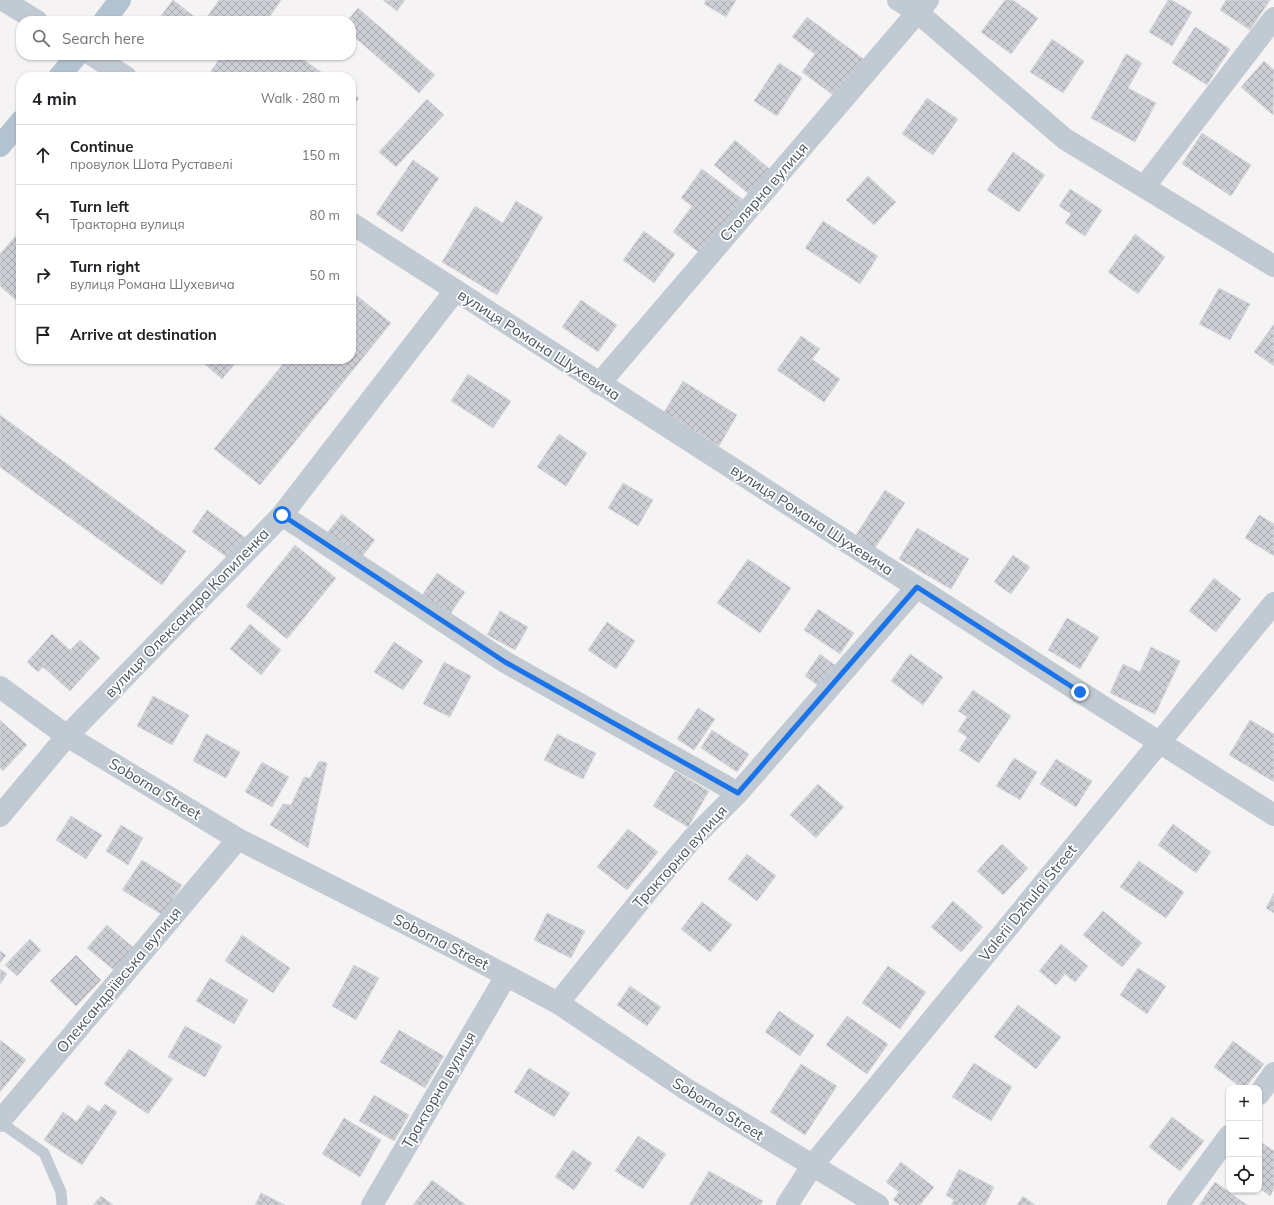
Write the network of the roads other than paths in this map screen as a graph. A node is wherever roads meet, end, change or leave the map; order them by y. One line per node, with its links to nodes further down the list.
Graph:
1 (3, 0): 5 (street)
2 (120, 0): 6 (main road)
3 (898, 0): 4 (street)
4 (923, 6): 14 (street); 18 (street, Столярна вулиця)
5 (29, 16)
6 (108, 16)
7 (1274, 18): 14 (street)
8 (73, 60): 10 (main road)
9 (100, 60): 11 (street)
10 (63, 72)
11 (118, 72)
12 (16, 128): 13 (main road)
13 (0, 146)
14 (1144, 187): 16 (street)
15 (356, 226): 17 (street, вулиця Романа Шухевича)
16 (1274, 266)
17 (455, 291): 18 (street, вулиця Романа Шухевича); 19 (street, вулиця Олександра Копиленка)
18 (599, 384): 20 (street, вулиця Романа Шухевича)
19 (282, 515): 23 (street, вулиця Олександра Копиленка); 25 (street)
20 (917, 587): 24 (street, вулиця Романа Шухевича); 25 (street, Тракторна вулиця)
21 (1274, 603): 24 (street, Valerii Dzhulai Street)
22 (0, 687): 23 (street, Soborna Street)
23 (67, 736): 27 (street, вулиця Олександра Копиленка); 28 (street, Soborna Street)
24 (1160, 742): 26 (street, вулиця Романа Шухевича); 35 (street, Valerii Dzhulai Street)
25 (738, 793): 30 (street, Тракторна вулиця)
26 (1274, 814)
27 (0, 816)
28 (238, 839): 29 (street, Soborna Street); 33 (street, Олександріївська вулиця)
29 (506, 976): 30 (street, Soborna Street); 37 (street, Тракторна вулиця)
30 (558, 1003): 35 (street, Soborna Street)
31 (1274, 1073): 32 (street)
32 (1262, 1090)
33 (0, 1122): 36 (lane)
34 (1226, 1140): 40 (street)
35 (812, 1166): 38 (street, Valerii Dzhulai Street); 39 (street, Soborna Street)
36 (62, 1205)
37 (372, 1205)
38 (787, 1205)
39 (878, 1205)
40 (1178, 1205)

